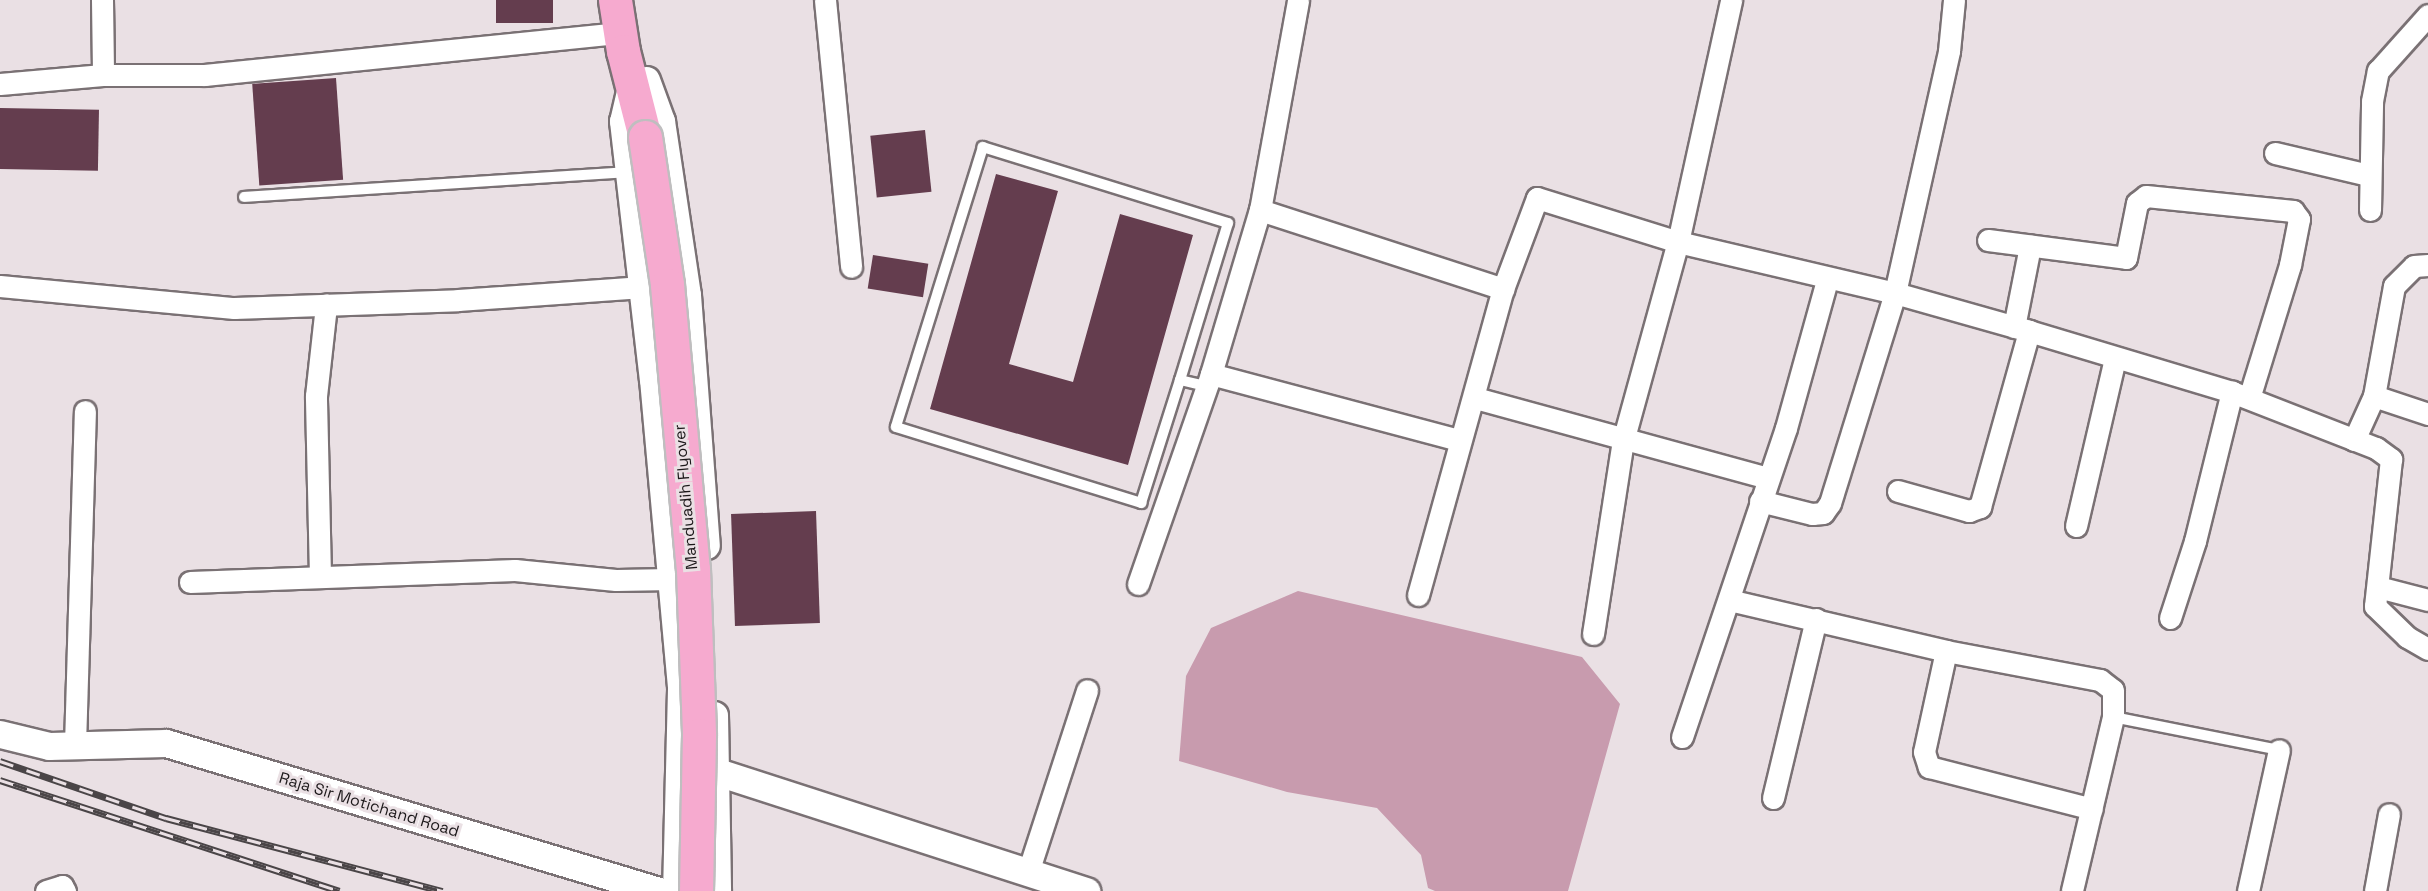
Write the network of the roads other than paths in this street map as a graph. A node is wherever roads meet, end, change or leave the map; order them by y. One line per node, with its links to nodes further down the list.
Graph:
1 (102, 0): 10 (street)
2 (615, 0): 9 (main road)
3 (635, 0): 12 (main road)
4 (825, 0): 23 (street)
5 (1298, 0): 17 (street)
6 (1731, 0): 20 (street)
7 (1954, 0): 28 (street)
8 (2426, 24): 15 (street)
9 (619, 33): 10 (street); 12 (main road)
10 (103, 75): 11 (street)
11 (0, 84)
12 (640, 103): 14 (street); 66 (street); 73 (main road, Manduadih Flyover, bridge)
13 (2275, 153): 15 (street)
14 (628, 172): 16 (lane); 26 (street)
15 (2368, 175): 18 (street)
16 (244, 197)
17 (1260, 210): 27 (street); 33 (street)
18 (2370, 210)
19 (1988, 240): 21 (street)
20 (1678, 242): 24 (street); 27 (street); 41 (street)
21 (2030, 246): 30 (street); 34 (street)
22 (2428, 265): 35 (street)
23 (851, 267)
24 (1827, 280): 28 (street); 42 (street)
25 (0, 286): 29 (street)
26 (643, 287): 29 (street); 47 (street)
27 (1503, 289): 36 (street)
28 (1895, 293): 30 (street); 44 (street)
29 (326, 305): 46 (street)
30 (2022, 329): 31 (street); 43 (street)
31 (2115, 359): 34 (street); 45 (street)
32 (1180, 380): 32 (lane); 33 (lane)
33 (1209, 380): 39 (street); 49 (street)
34 (2240, 395): 40 (street); 54 (street)
35 (2374, 396): 38 (street); 40 (street)
36 (1475, 398): 39 (street); 41 (street)
37 (86, 411): 63 (street)
38 (2428, 414)
39 (1459, 440): 51 (street)
40 (2354, 440): 50 (street)
41 (1623, 441): 42 (street); 56 (street)
42 (1768, 478): 44 (street)
43 (1898, 491)
44 (1760, 501): 52 (street)
45 (2076, 526)
46 (320, 576): 47 (street); 48 (street)
47 (672, 579): 65 (street)
48 (190, 582)
49 (1138, 584)
50 (2378, 587): 53 (street); 57 (street)
51 (1418, 595)
52 (1730, 600): 55 (street); 62 (street)
53 (2428, 600)
54 (2170, 618)
55 (1816, 619): 58 (street); 67 (street)
56 (1593, 634)
57 (2428, 649)
58 (1946, 651): 60 (street); 68 (street)
59 (1087, 690): 70 (street)
60 (2113, 717): 64 (lane); 68 (street)
61 (0, 734): 63 (street, Raja Sir Motichand Road)
62 (1682, 737)
63 (75, 745): 71 (street, Raja Sir Motichand Road)
64 (2279, 750): 77 (street)
65 (679, 762): 66 (street); 72 (street)
66 (716, 770): 70 (street); 74 (street)
67 (1773, 798)
68 (2092, 809): 76 (street)
69 (2389, 814): 78 (street)
70 (1029, 869): 75 (street)
71 (659, 891)
72 (676, 891)
73 (696, 891)
74 (717, 891)
75 (1086, 891)
76 (2072, 891)
77 (2248, 891)
78 (2374, 891)

